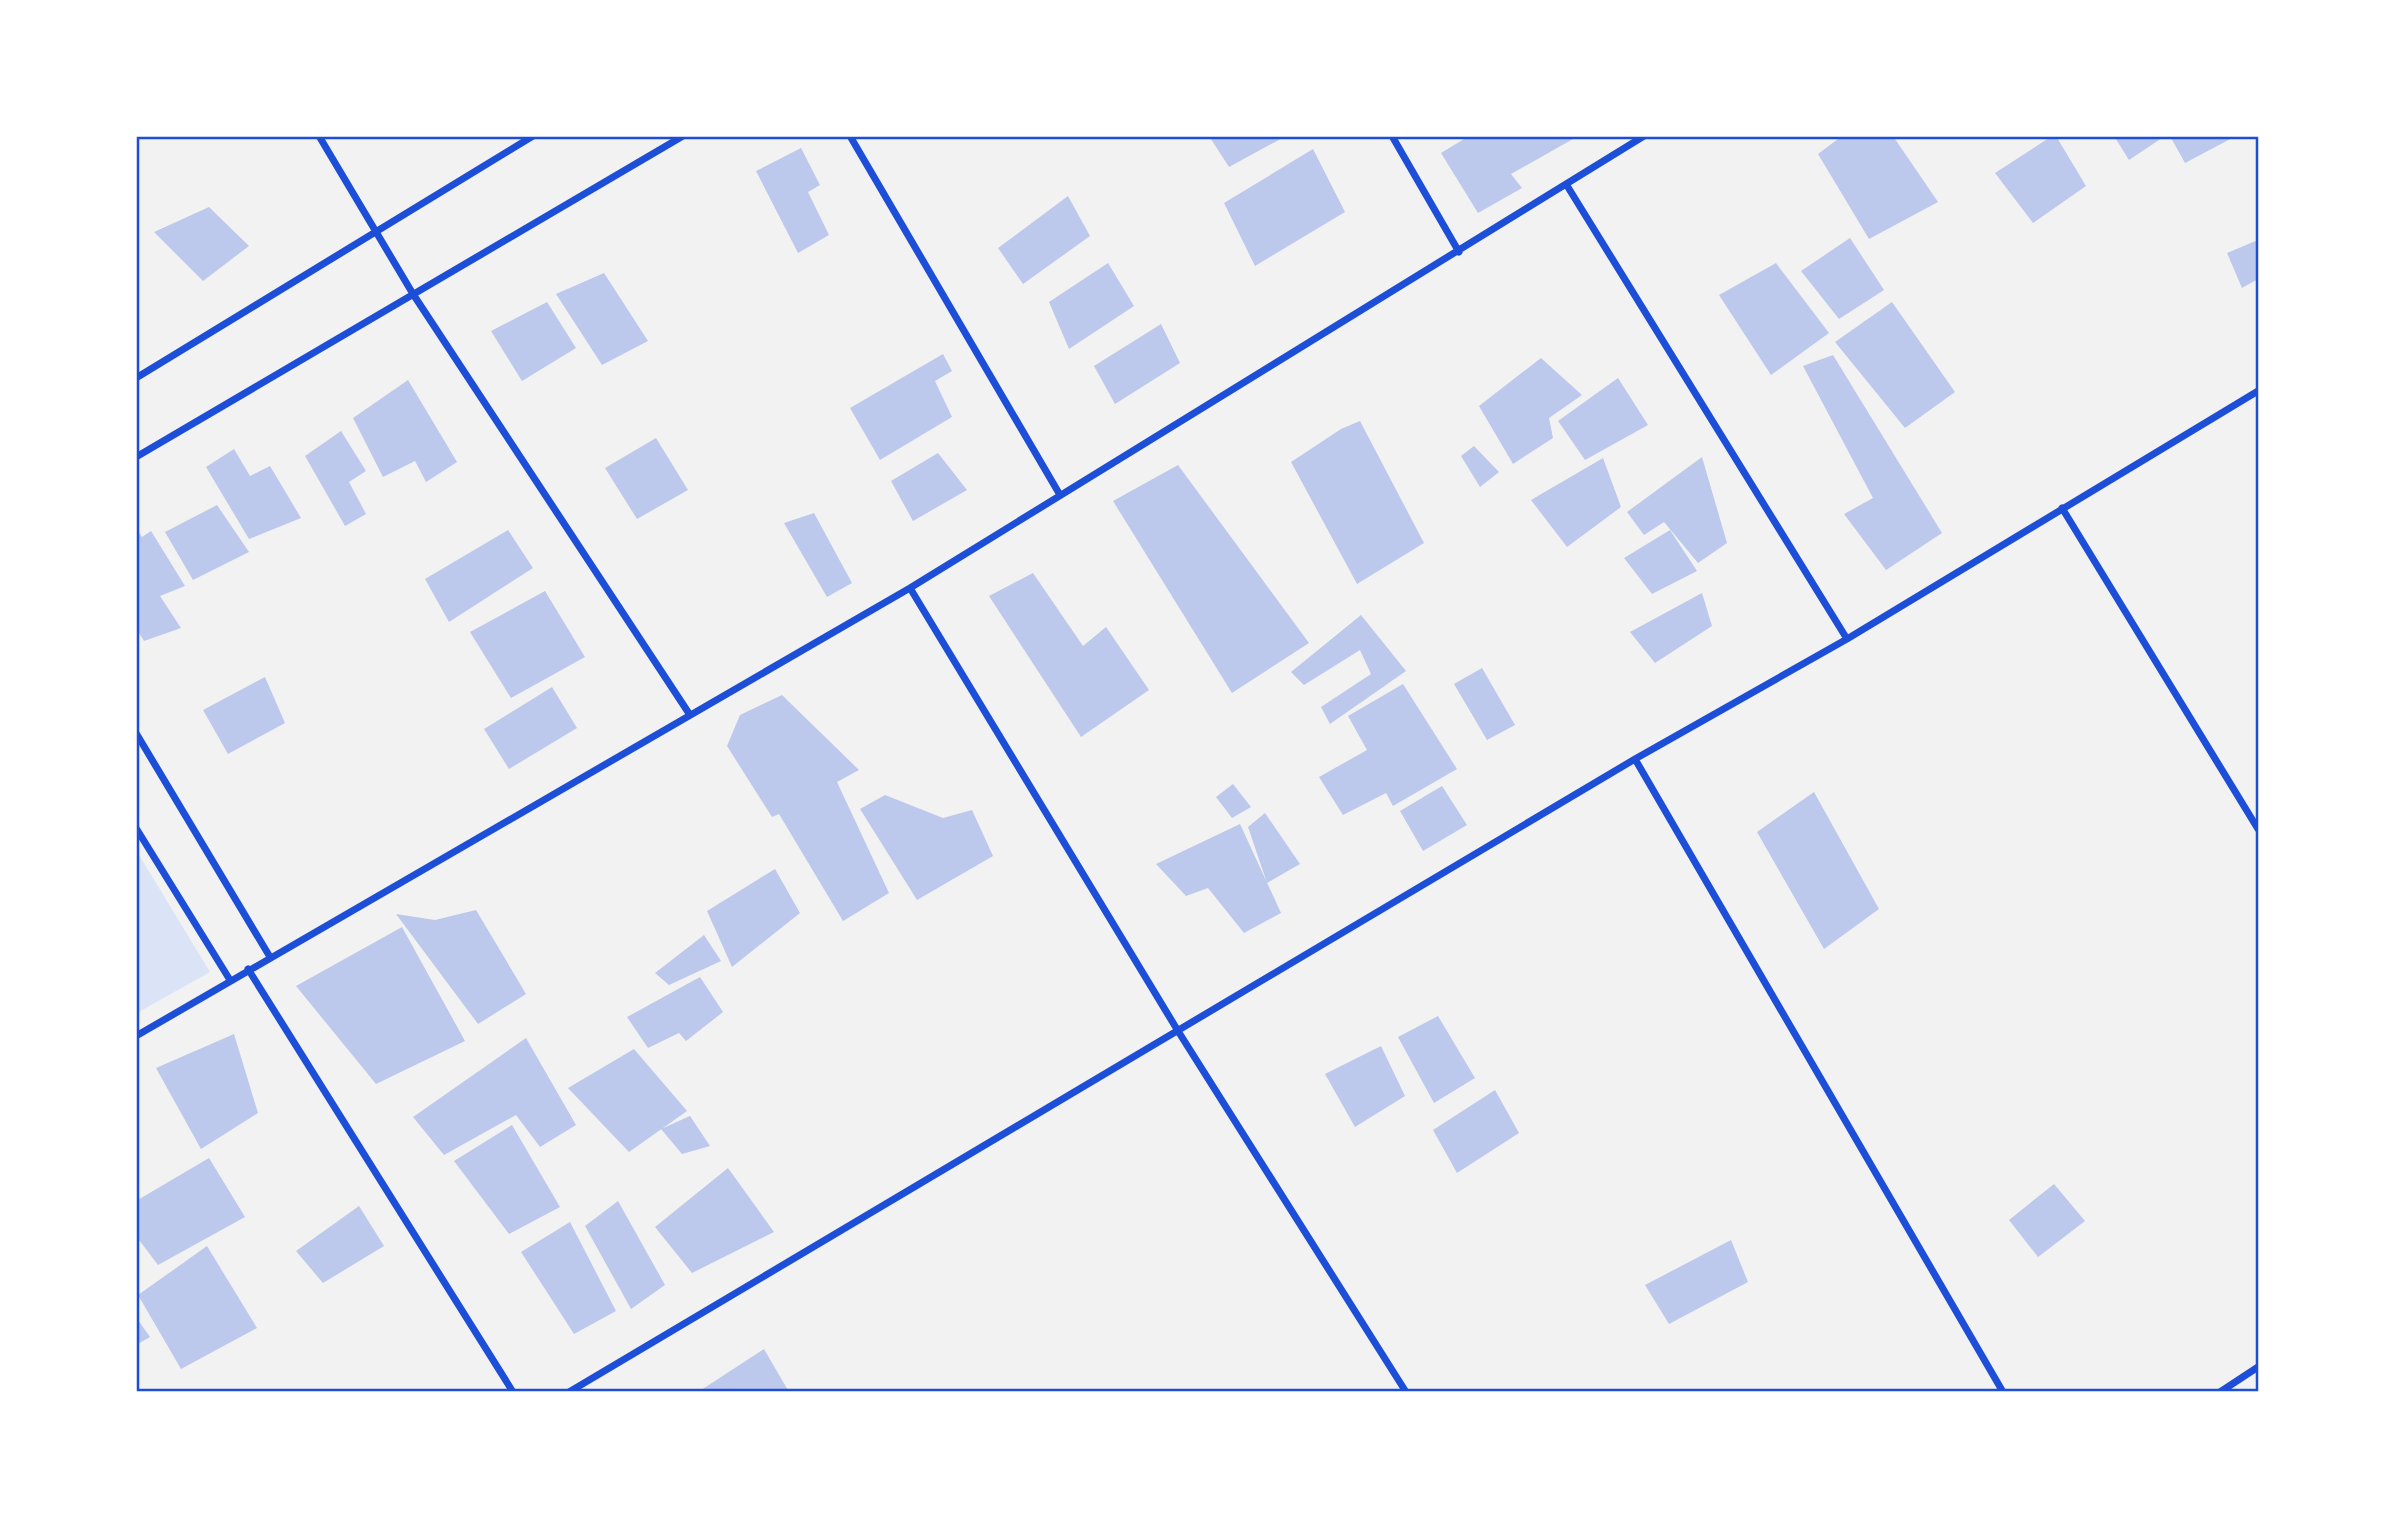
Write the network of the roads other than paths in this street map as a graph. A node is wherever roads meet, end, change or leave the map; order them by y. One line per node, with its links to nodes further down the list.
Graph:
1 (319, 136): 8 (street)
2 (533, 136): 8 (street)
3 (683, 136): 10 (street)
4 (850, 136): 14 (street)
5 (1392, 136): 9 (street)
6 (1644, 136): 7 (street)
7 (1566, 184): 9 (street); 17 (street)
8 (377, 233): 10 (street); 11 (street)
9 (1459, 253): 14 (street)
10 (413, 294): 13 (street); 18 (street)
11 (136, 379)
12 (2259, 391): 15 (street)
13 (136, 457)
14 (1060, 495): 16 (street)
15 (2062, 508): 17 (street); 22 (street)
16 (910, 588): 18 (street); 26 (street)
17 (1847, 639): 20 (street)
18 (690, 715): 23 (street)
19 (136, 733): 23 (street)
20 (1635, 759): 26 (street); 32 (street)
21 (136, 828): 25 (street)
22 (2259, 830)
23 (270, 957): 24 (street)
24 (248, 969): 25 (street); 29 (street)
25 (230, 980): 27 (street)
26 (1178, 1031): 30 (street); 31 (street)
27 (136, 1036)
28 (2259, 1367): 33 (street)
29 (513, 1391)
30 (569, 1391)
31 (1406, 1391)
32 (2003, 1391)
33 (2220, 1391)

